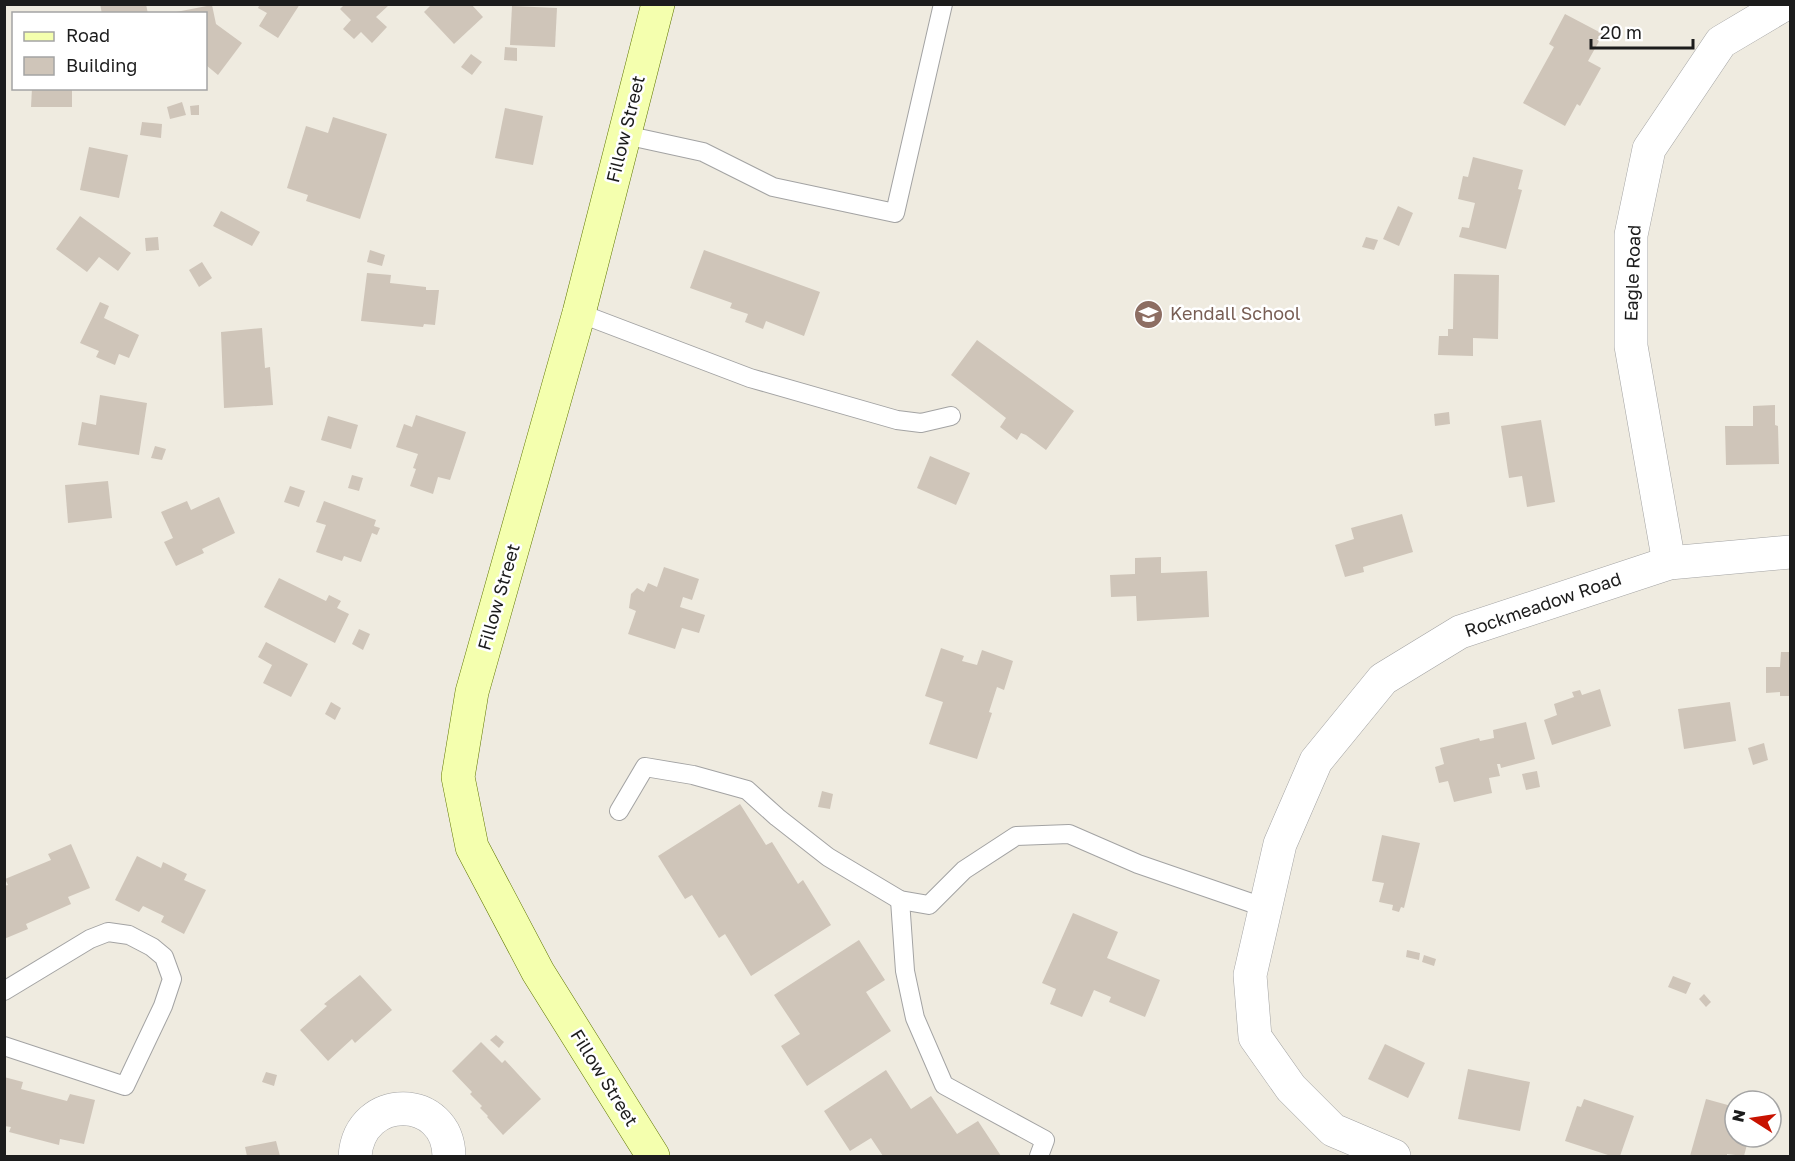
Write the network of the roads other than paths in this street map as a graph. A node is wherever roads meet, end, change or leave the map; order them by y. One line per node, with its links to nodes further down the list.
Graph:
1 (658, 4): 4 (street, Fillow Street)
2 (943, 4): 4 (lane)
3 (1785, 4): 8 (street, Eagle Road)
4 (625, 135): 5 (street, Fillow Street)
5 (579, 313): 6 (lane); 16 (street, Fillow Street)
6 (951, 416)
7 (1791, 552): 8 (street, Rockmeadow Road)
8 (1669, 563): 11 (street, Rockmeadow Road)
9 (619, 811): 10 (lane)
10 (900, 900): 11 (lane); 17 (lane)
11 (1266, 908): 18 (street, Rockmeadow Road)
12 (4, 991): 13 (lane)
13 (4, 1046)
14 (355, 1156): 15 (street)
15 (449, 1156)
16 (653, 1156)
17 (1039, 1156)
18 (1394, 1156)

